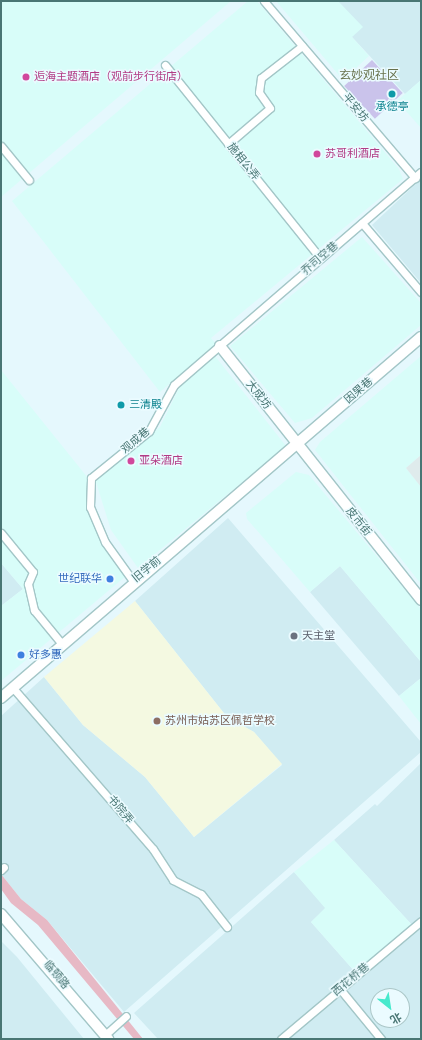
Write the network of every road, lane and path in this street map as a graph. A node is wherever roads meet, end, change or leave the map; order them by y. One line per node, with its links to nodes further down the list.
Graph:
1 (264, 1): 2 (street, 平安坊)
2 (302, 46): 4 (street); 7 (street, 平安坊)
3 (165, 65): 4 (street, 施相公弄)
4 (228, 144): 10 (street, 施相公弄)
5 (1, 146): 8 (street)
6 (421, 172): 7 (street, 乔司空巷)
7 (415, 178): 9 (street, 乔司空巷)
8 (29, 180)
9 (362, 223): 10 (street, 乔司空巷); 11 (street)
10 (320, 258): 13 (street, 乔司空巷)
11 (421, 292)
12 (421, 337): 14 (street, 因果巷)
13 (220, 346): 14 (street, 大成坊); 16 (street, 观成巷)
14 (296, 444): 16 (street, 旧学前); 17 (street, 皮市街)
15 (1, 533): 18 (street)
16 (133, 581): 18 (street, 旧学前)
17 (421, 600)
18 (62, 644): 19 (street, 旧学前)
19 (12, 688): 20 (street, 旧学前); 23 (street, 书院弄)
20 (1, 698)
21 (1, 914): 26 (street, 临顿路)
22 (421, 921): 24 (street, 西花桥巷)
23 (227, 927)
24 (340, 988): 27 (street, 西花桥巷); 28 (street)
25 (126, 1016): 26 (street)
26 (104, 1038)
27 (281, 1039)
28 (381, 1039)

